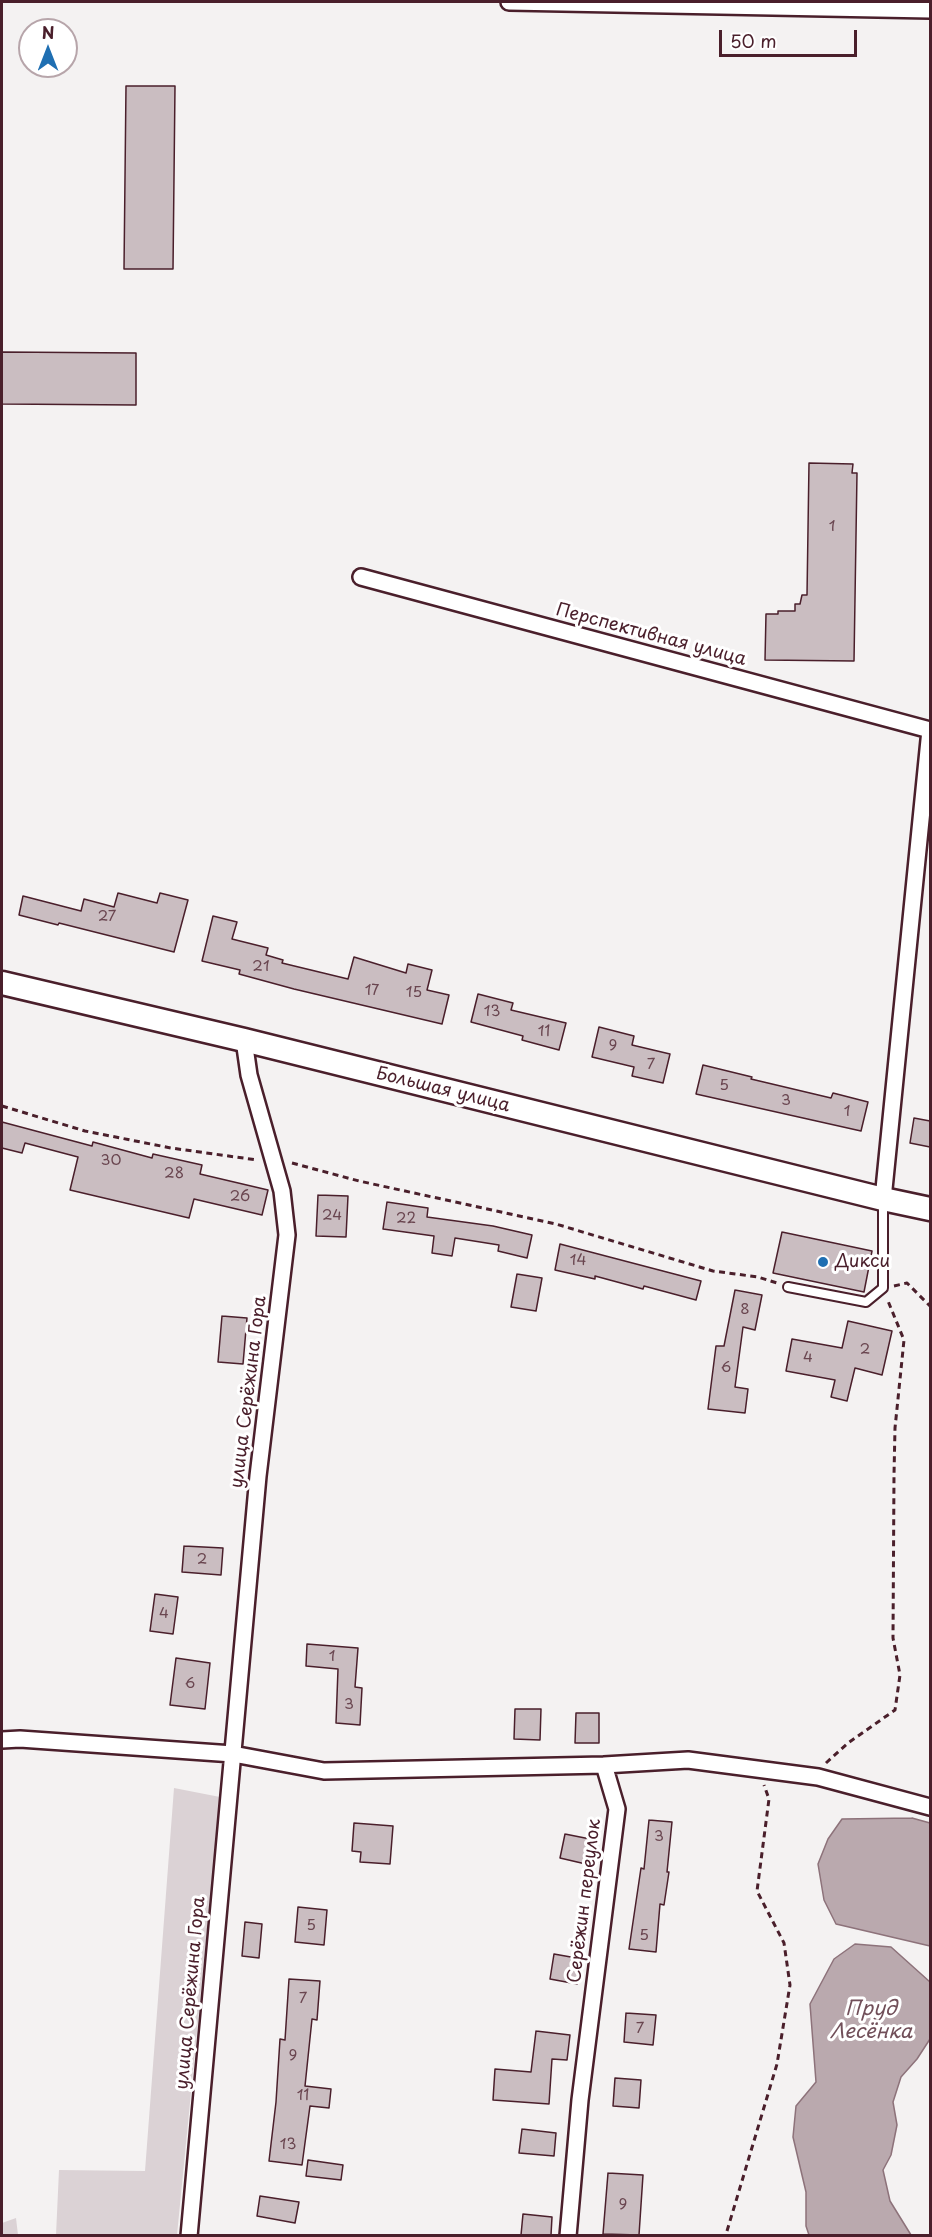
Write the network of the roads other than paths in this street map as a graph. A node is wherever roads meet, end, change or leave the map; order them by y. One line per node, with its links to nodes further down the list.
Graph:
1 (509, 2): 2 (street)
2 (930, 10)
3 (361, 577): 4 (street, Перспективная улица)
4 (930, 730): 7 (street)
5 (2, 983): 6 (street, Большая улица)
6 (244, 1040): 7 (street, Большая улица); 11 (street, улица Серёжина Гора)
7 (883, 1199): 8 (street, Большая улица); 9 (lane)
8 (930, 1209)
9 (788, 1287)
10 (2, 1740): 11 (street)
11 (233, 1754): 12 (street); 14 (street, улица Серёжина Гора)
12 (604, 1765): 13 (street); 15 (street, Серёжин переулок)
13 (930, 1807)
14 (189, 2235)
15 (568, 2235)

